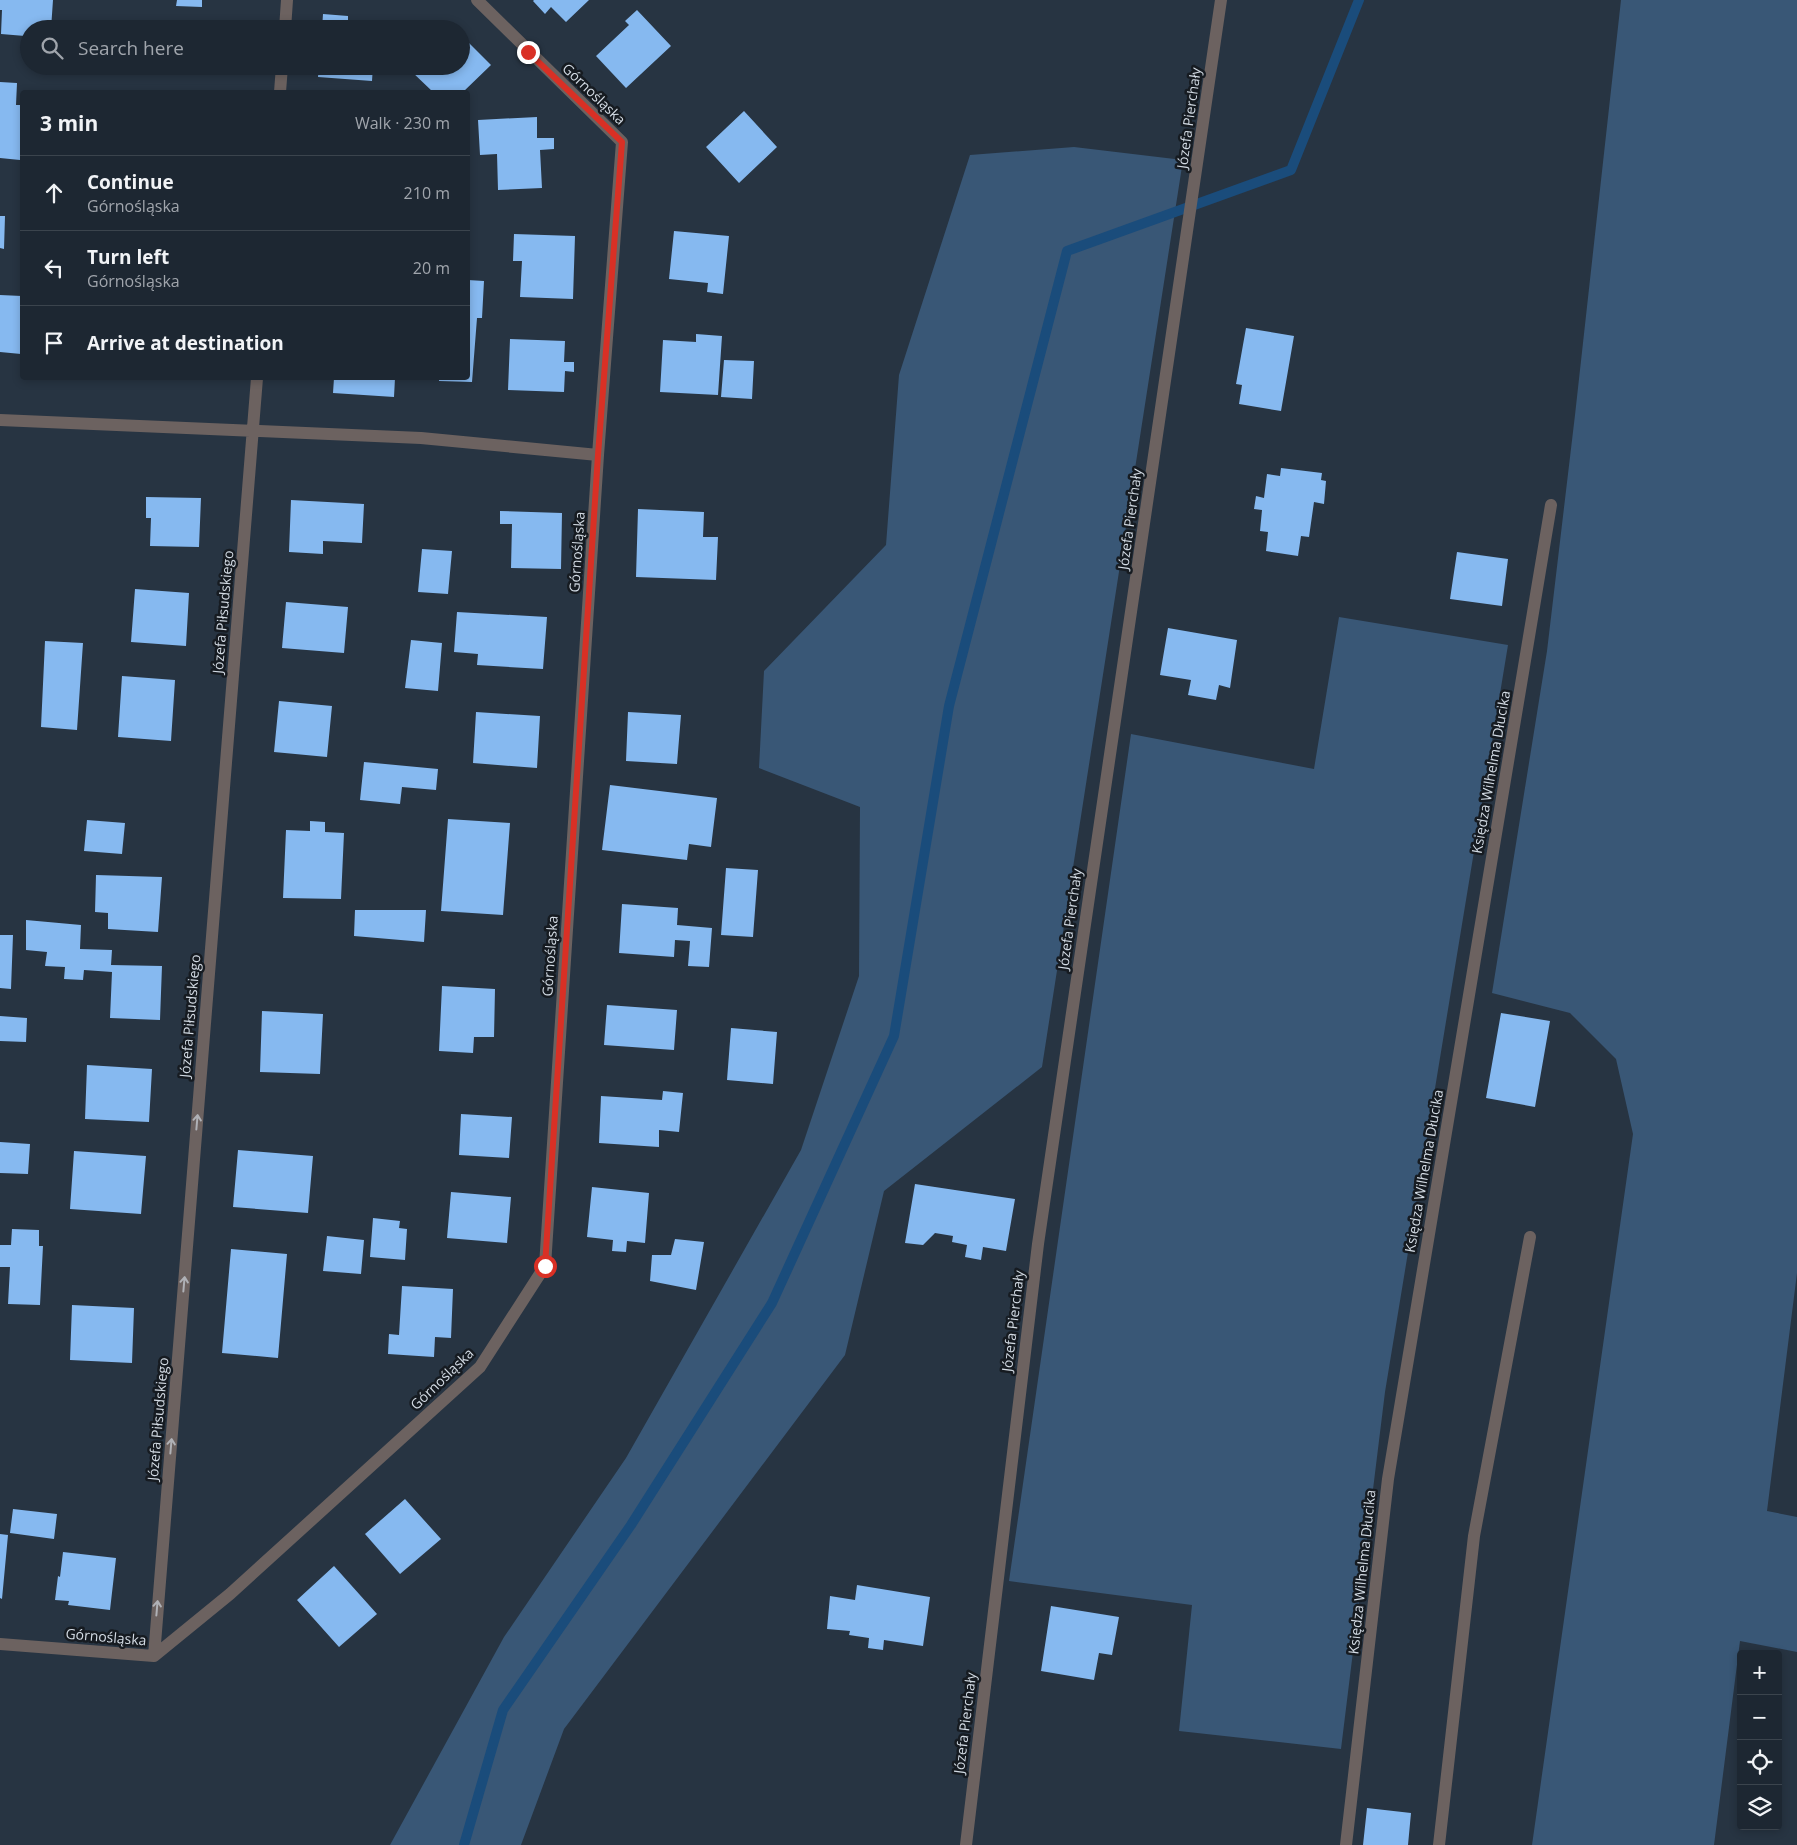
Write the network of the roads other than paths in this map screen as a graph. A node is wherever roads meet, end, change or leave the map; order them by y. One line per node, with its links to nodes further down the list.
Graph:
1 (287, 0): 4 (street)
2 (477, 0): 10 (street, Górnośląska)
3 (1221, 0): 15 (street, Józefa Pierchały)
4 (286, 20)
5 (281, 75): 6 (street)
6 (280, 90)
7 (257, 380): 9 (street, Józefa Piłsudskiego)
8 (0, 420): 9 (street)
9 (253, 432): 10 (street); 14 (street, Józefa Piłsudskiego, one-way to 9)
10 (598, 455): 14 (street, Górnośląska)
11 (1551, 505): 16 (street, Księdza Wilhelma Dłucika)
12 (1530, 1237): 17 (street)
13 (0, 1644): 14 (street, Górnośląska)
14 (154, 1656)
15 (966, 1845)
16 (1346, 1845)
17 (1439, 1845)

